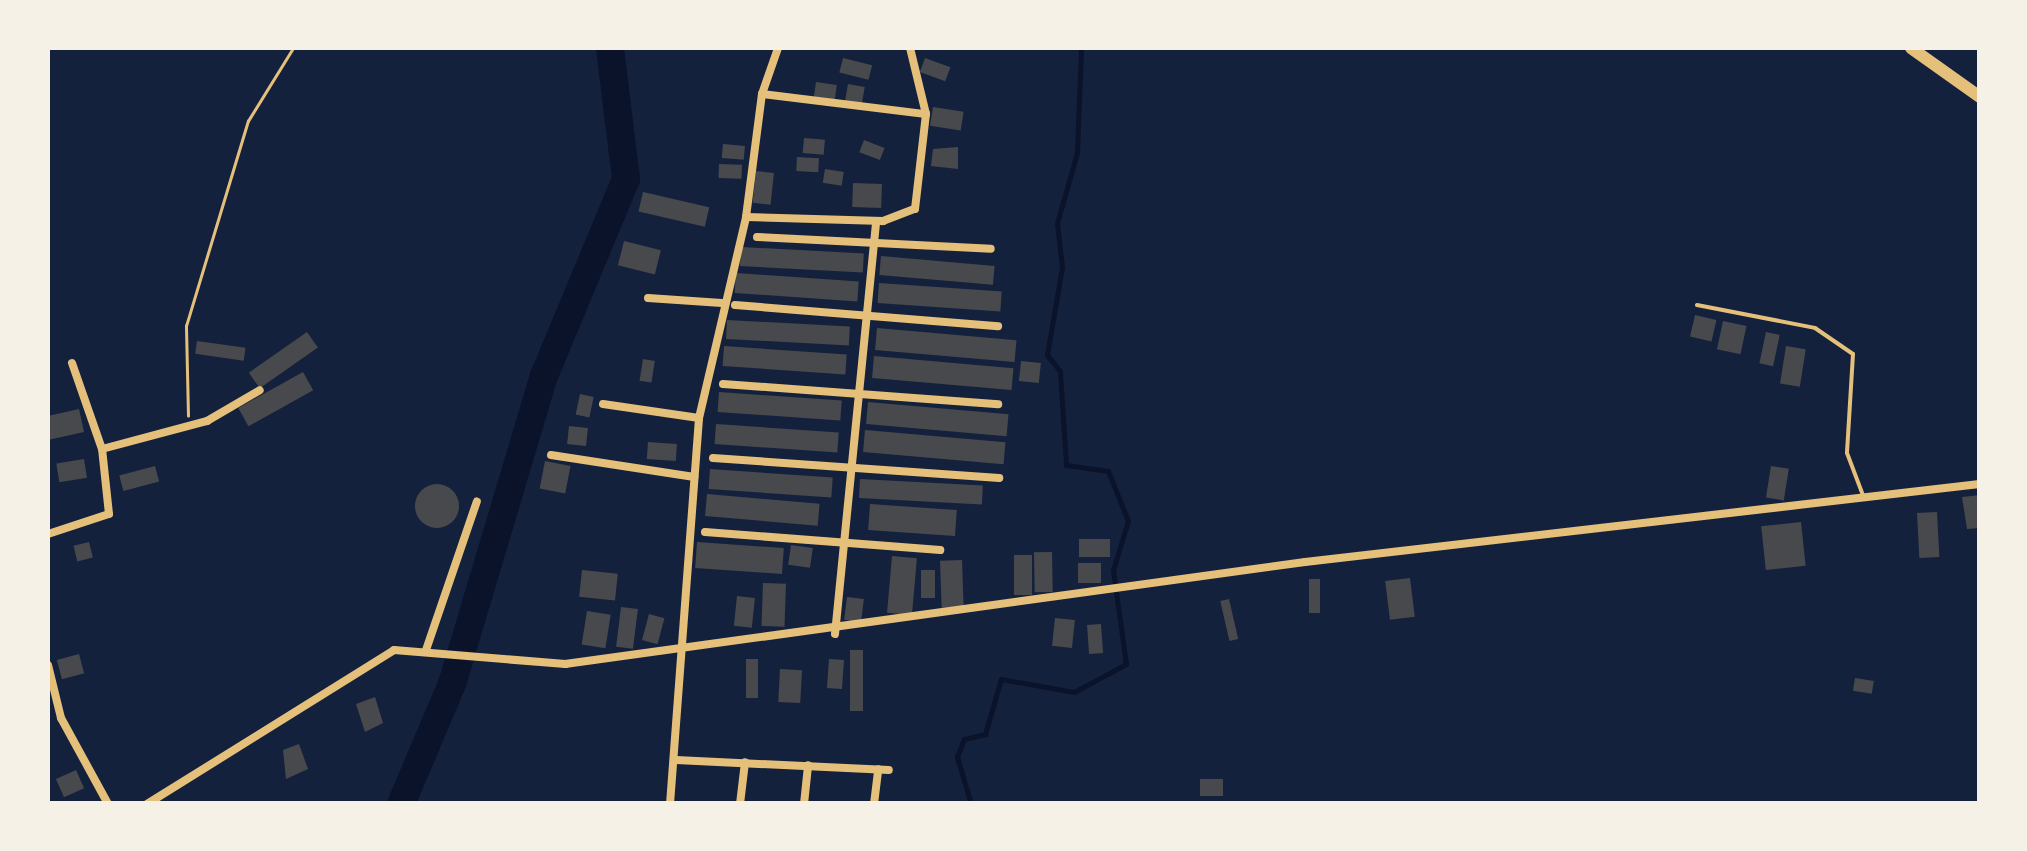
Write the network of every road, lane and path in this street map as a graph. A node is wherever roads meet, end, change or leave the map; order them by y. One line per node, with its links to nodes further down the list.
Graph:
1 (293, 48): 26 (path)
2 (778, 48): 5 (street)
3 (910, 48): 7 (street)
4 (1912, 48): 6 (highway)
5 (762, 94): 7 (street); 8 (street)
6 (1980, 97)
7 (926, 114): 9 (street)
8 (746, 217): 9 (street); 14 (street)
9 (876, 221): 11 (street)
10 (758, 237): 11 (street)
11 (875, 243): 12 (street); 17 (street)
12 (991, 250)
13 (648, 298): 14 (street)
14 (722, 302): 25 (street)
15 (1697, 305): 34 (lane)
16 (735, 306): 17 (street)
17 (867, 316): 18 (street); 22 (street)
18 (998, 326)
19 (72, 363): 27 (street)
20 (723, 384): 22 (street)
21 (260, 390): 26 (street)
22 (860, 394): 24 (street); 30 (street)
23 (603, 404): 25 (street)
24 (998, 404)
25 (699, 418): 31 (street)
26 (189, 427): 27 (street)
27 (102, 449): 37 (street)
28 (550, 455): 31 (street)
29 (713, 458): 30 (street)
30 (852, 468): 32 (street); 38 (street)
31 (694, 477): 42 (street)
32 (999, 478)
33 (1980, 484): 34 (street)
34 (1864, 498): 40 (street)
35 (477, 502): 41 (street)
36 (706, 532): 38 (street)
37 (48, 534)
38 (844, 542): 39 (street); 40 (street)
39 (940, 550)
40 (836, 634): 42 (street)
41 (426, 650): 42 (street); 52 (street)
42 (680, 651): 46 (street)
43 (48, 665): 44 (street)
44 (61, 718): 45 (street); 51 (street)
45 (48, 724)
46 (676, 760): 47 (street); 53 (street)
47 (745, 762): 48 (street); 54 (street)
48 (808, 765): 49 (street); 55 (street)
49 (878, 769): 50 (street); 56 (street)
50 (889, 770)
51 (108, 804)
52 (147, 804)
53 (670, 804)
54 (740, 804)
55 (804, 804)
56 (874, 804)

